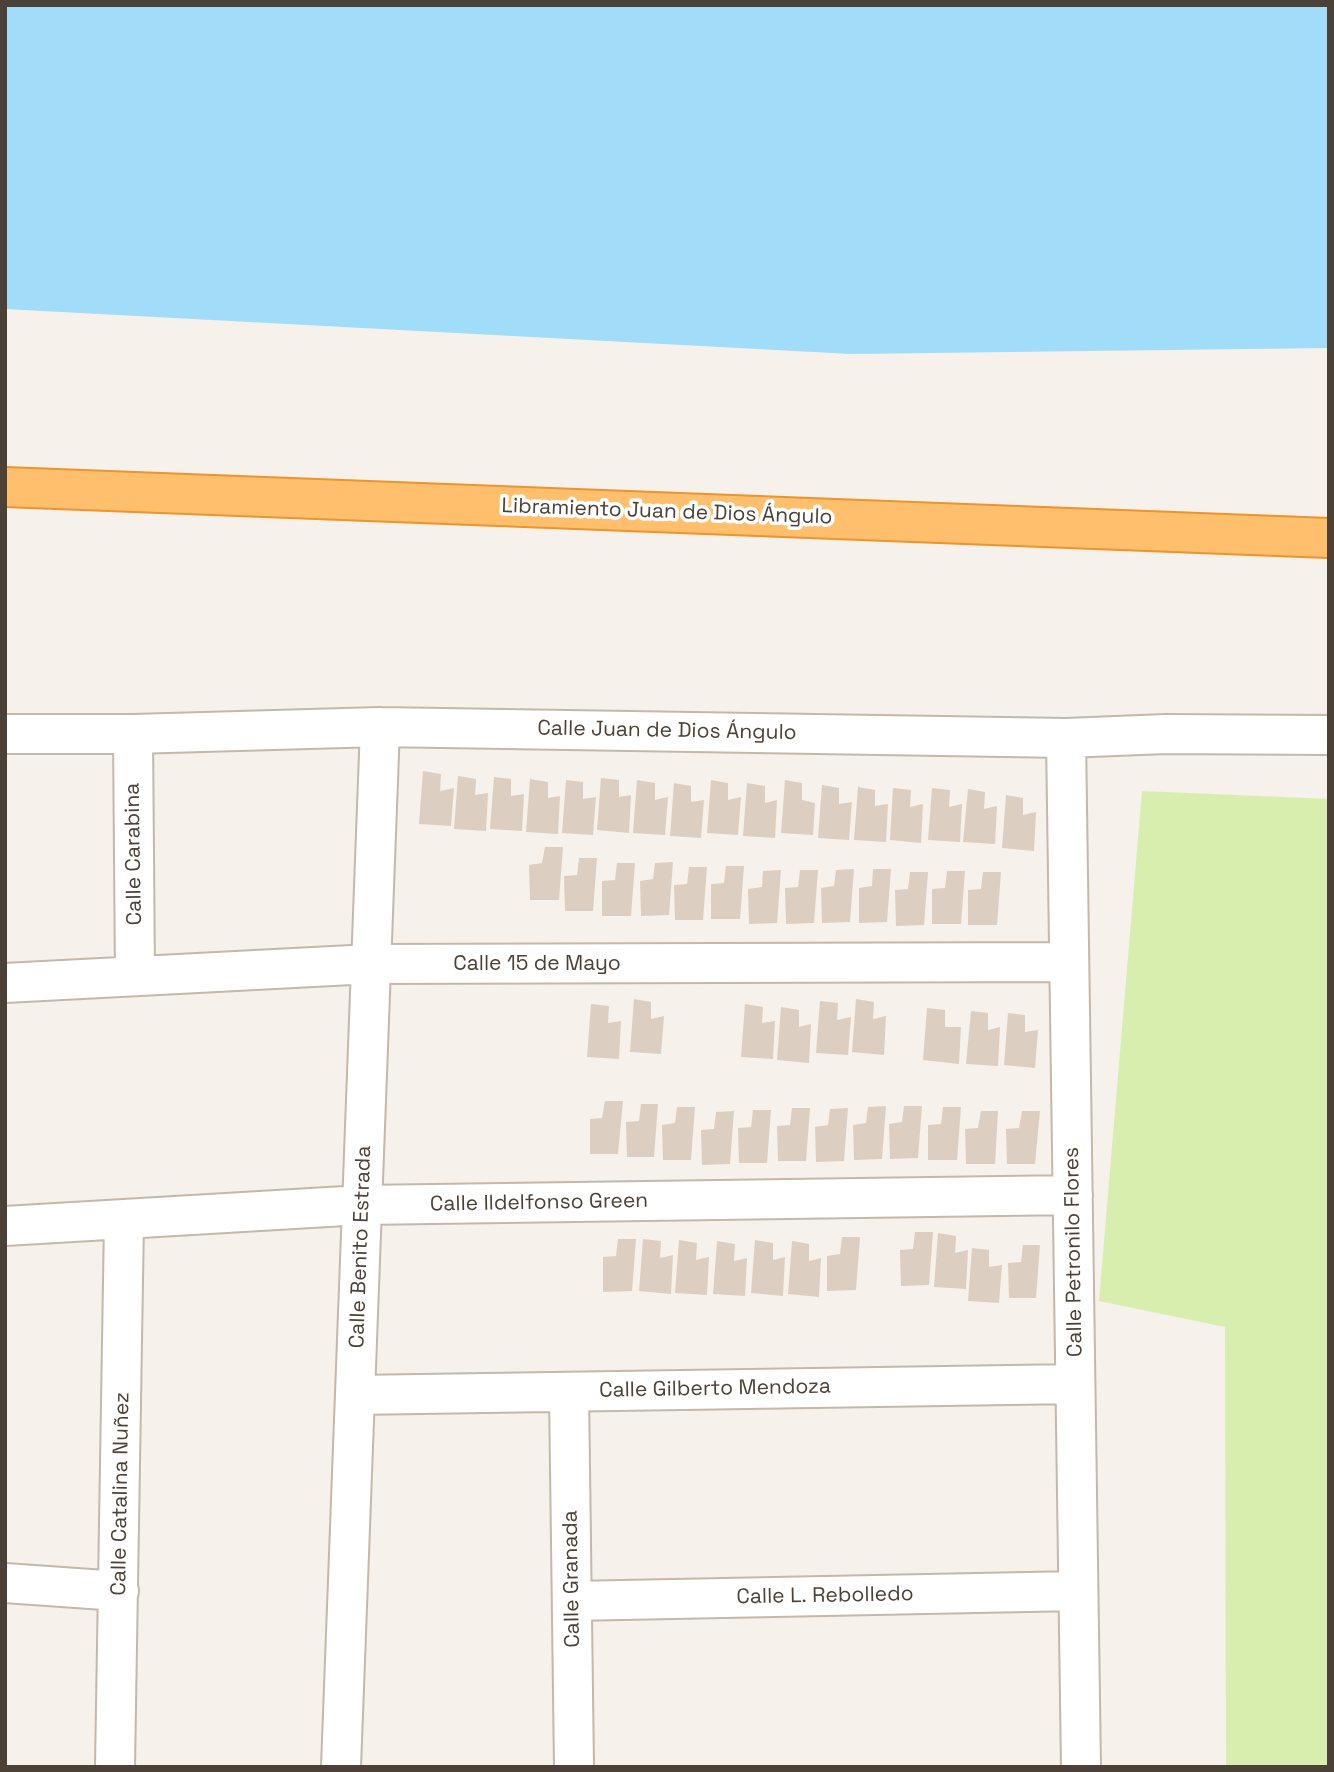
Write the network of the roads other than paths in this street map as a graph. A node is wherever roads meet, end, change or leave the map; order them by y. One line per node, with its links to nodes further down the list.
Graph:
1 (5, 487): 2 (highway, Libramiento Juan de Dios Ángulo)
2 (1329, 538)
3 (380, 727): 5 (street, Calle Juan de Dios Ángulo); 7 (street, Calle Juan de Dios Ángulo); 9 (street, Calle Benito Estrada)
4 (5, 734): 5 (street, Calle Juan de Dios Ángulo)
5 (132, 734): 10 (street, Calle Carabina)
6 (1329, 736): 7 (street, Calle Juan de Dios Ángulo)
7 (1066, 738): 8 (street, Calle Petronilo Flores)
8 (1069, 962): 9 (street, Calle 15 de Mayo); 12 (street, Calle Petronilo Flores)
9 (371, 964): 10 (street, Calle 15 de Mayo); 13 (street, Calle Benito Estrada)
10 (135, 975): 11 (street, Calle 15 de Mayo)
11 (5, 983)
12 (1073, 1195): 13 (street, Calle Ildelfonso Green); 16 (street, Calle Petronilo Flores)
13 (362, 1206): 14 (street, Calle Ildelfonso Green); 18 (street, Calle Benito Estrada)
14 (124, 1221): 15 (street, Calle Ildelfonso Green); 20 (street, Calle Catalina Nuñez)
15 (5, 1227)
16 (1075, 1384): 17 (street, Calle Gilberto Mendoza); 21 (street, Calle Petronilo Flores)
17 (569, 1392): 18 (street, Calle Gilberto Mendoza); 22 (street, Calle Granada)
18 (355, 1395): 24 (street, Calle Benito Estrada)
19 (5, 1583): 20 (street)
20 (119, 1591): 23 (street, Calle Catalina Nuñez)
21 (1078, 1591): 22 (street, Calle L. Rebolledo); 26 (street, Calle Petronilo Flores)
22 (572, 1601): 25 (street, Calle Granada)
23 (115, 1767)
24 (341, 1767)
25 (575, 1767)
26 (1081, 1767)

